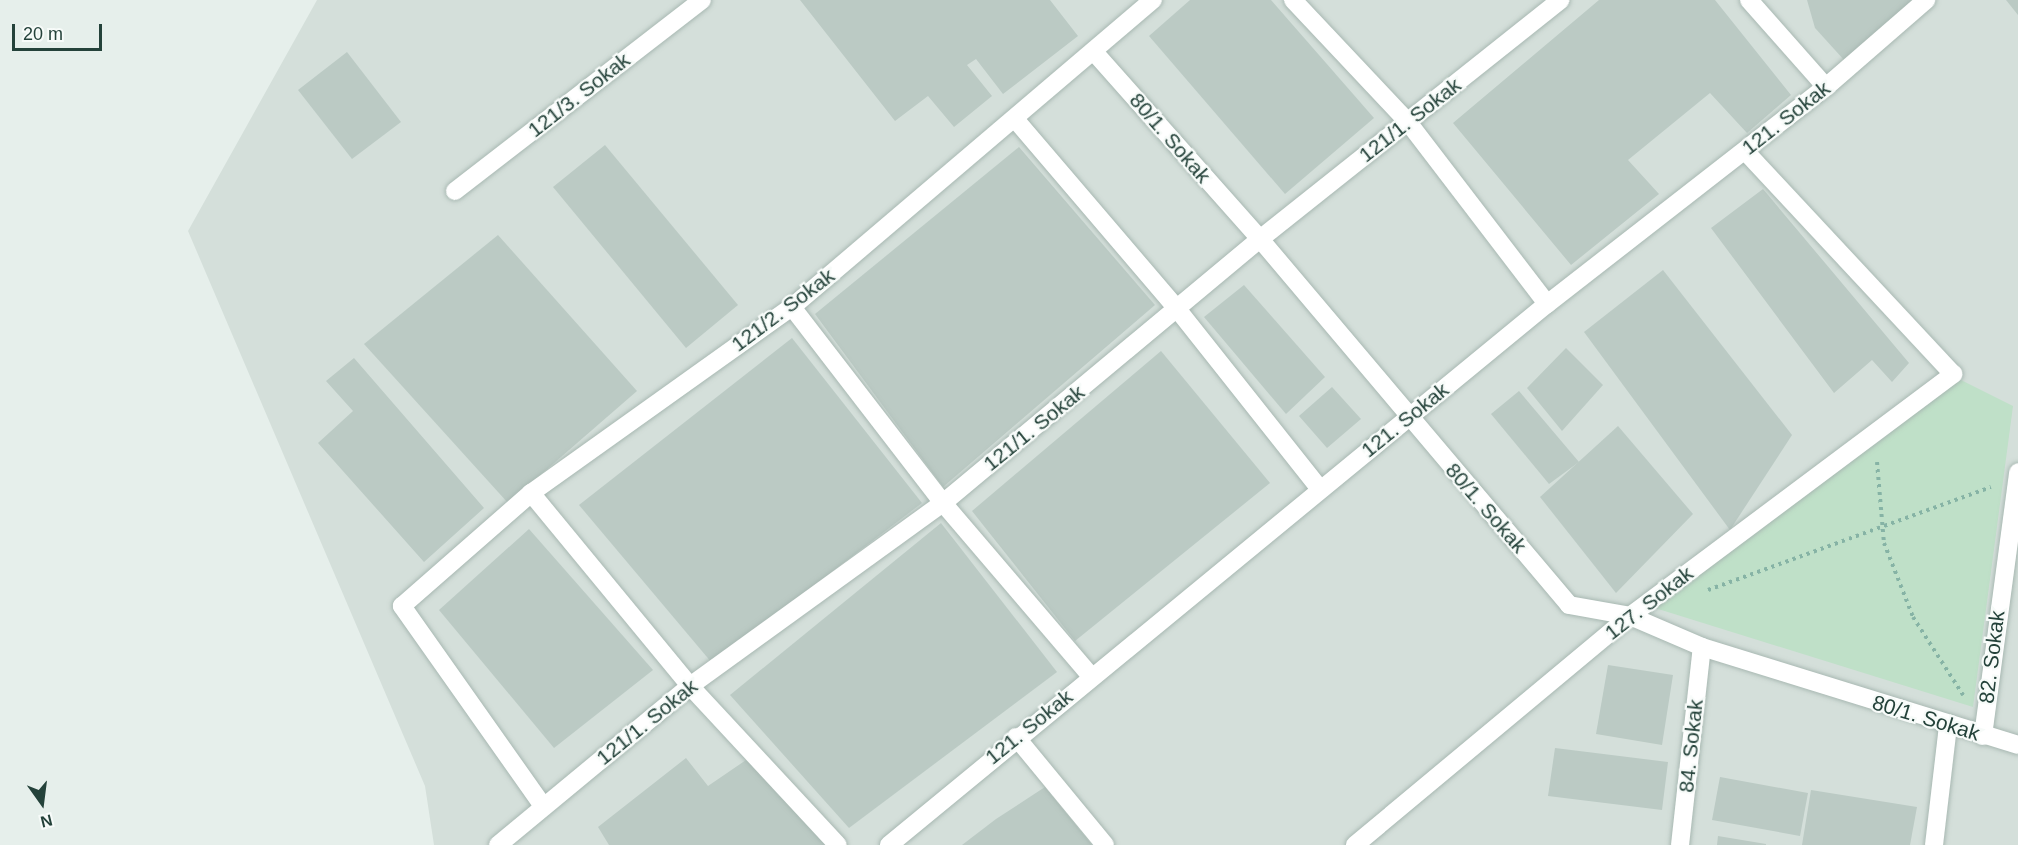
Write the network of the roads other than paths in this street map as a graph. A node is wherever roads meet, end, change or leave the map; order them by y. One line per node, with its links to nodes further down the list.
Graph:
1 (702, 0): 12 (street, 121/3. Sokak)
2 (1153, 0): 7 (street, 121/2. Sokak)
3 (1293, 0): 10 (street)
4 (1561, 0): 10 (street, 121/1. Sokak)
5 (1749, 0): 8 (street)
6 (1926, 0): 8 (street, 121. Sokak)
7 (1095, 53): 9 (street, 121/2. Sokak); 13 (street, 80/1. Sokak)
8 (1826, 87): 11 (street, 121. Sokak)
9 (1015, 119): 15 (street, 121/2. Sokak); 16 (street)
10 (1408, 122): 13 (street, 121/1. Sokak); 14 (street)
11 (1745, 151): 14 (street, 121. Sokak); 22 (street, 127. Sokak)
12 (455, 191)
13 (1260, 239): 16 (street, 121/1. Sokak); 17 (street, 80/1. Sokak)
14 (1547, 304): 17 (street, 121. Sokak)
15 (792, 307): 20 (street, 121/2. Sokak); 21 (street)
16 (1178, 310): 19 (street); 21 (street, 121/1. Sokak)
17 (1409, 418): 19 (street, 121. Sokak); 22 (street, 80/1. Sokak)
18 (2018, 475): 27 (street, 82. Sokak)
19 (1320, 489): 24 (street, 121. Sokak)
20 (531, 493): 25 (street); 30 (street, 121/2. Sokak)
21 (943, 504): 24 (street); 25 (street, 121/1. Sokak)
22 (1630, 616): 23 (street, 80/1. Sokak); 35 (street, 127. Sokak)
23 (1702, 647): 26 (street, 80/1. Sokak); 36 (street, 84. Sokak)
24 (1091, 676): 28 (street, 121. Sokak)
25 (690, 686): 30 (street, 121/1. Sokak); 32 (street)
26 (1948, 726): 27 (street, 80/1. Sokak); 37 (street)
27 (1983, 736): 29 (street, 80/1. Sokak)
28 (1016, 737): 33 (street, 121. Sokak); 34 (street)
29 (2018, 745)
30 (543, 807): 31 (street, 121/1. Sokak)
31 (498, 845)
32 (838, 845)
33 (889, 845)
34 (1105, 845)
35 (1355, 845)
36 (1680, 845)
37 (1934, 845)

